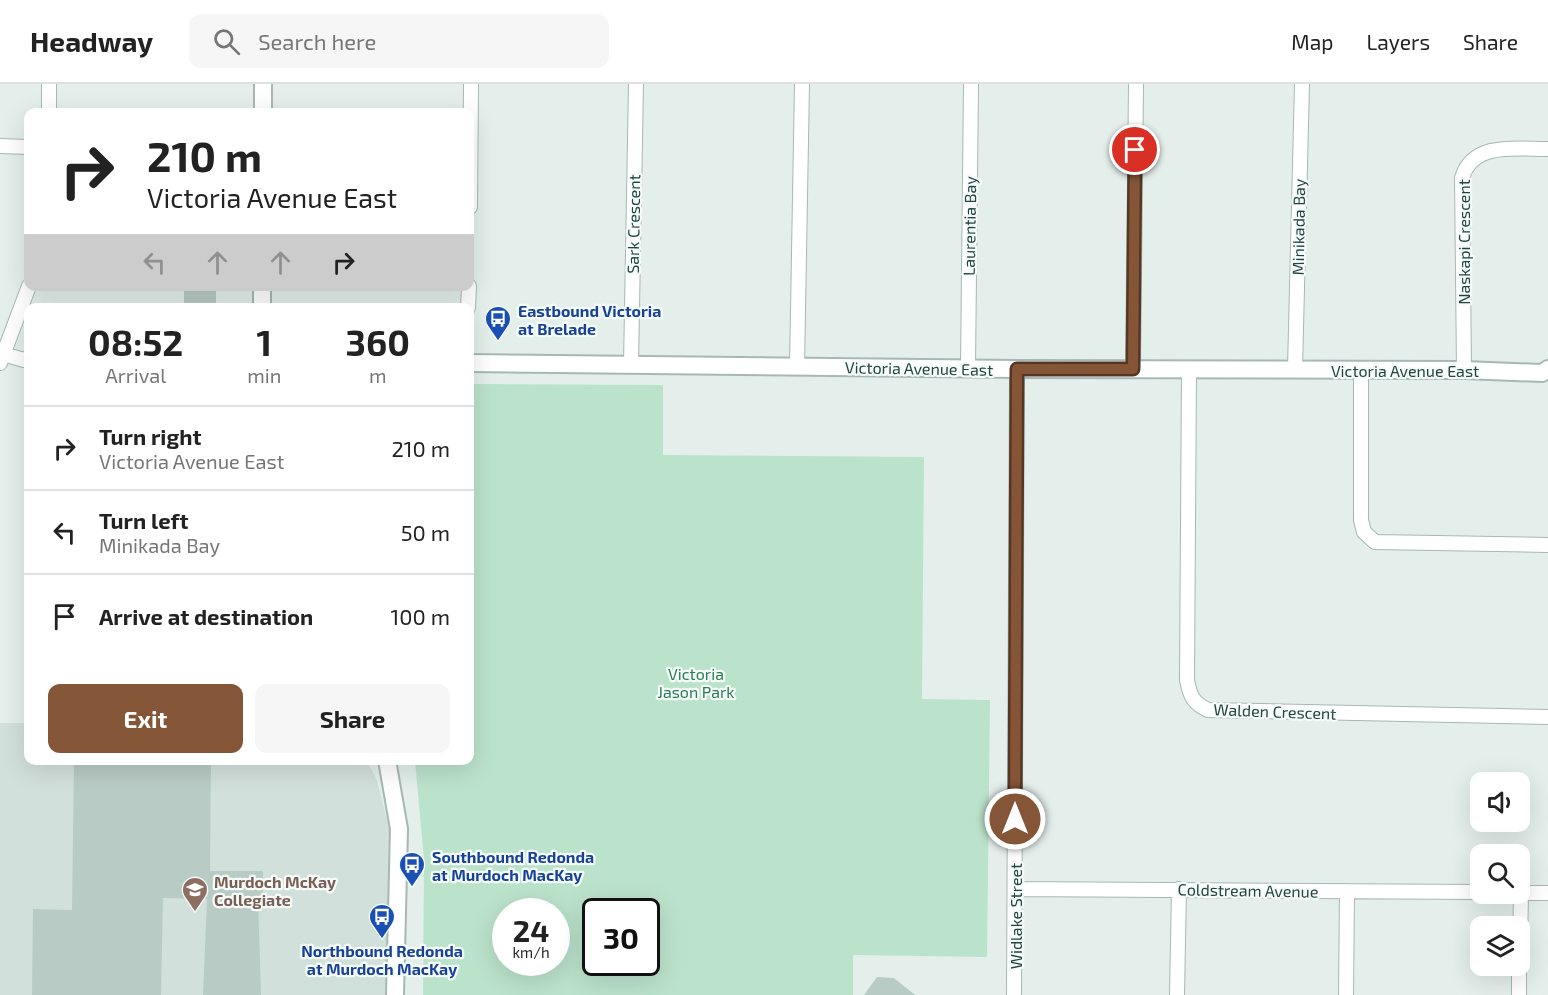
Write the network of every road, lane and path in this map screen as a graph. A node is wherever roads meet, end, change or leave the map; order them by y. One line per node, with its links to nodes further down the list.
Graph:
1 (49, 84): 9 (street)
2 (263, 84): 10 (street)
3 (471, 84): 11 (street)
4 (636, 84): 19 (street, Sark Crescent)
5 (802, 84): 20 (street)
6 (971, 84): 21 (street, Laurentia Bay)
7 (1136, 84): 23 (street)
8 (1302, 84): 25 (street, Minikada Bay)
9 (49, 108)
10 (262, 108)
11 (471, 108)
12 (0, 146): 13 (street)
13 (24, 147)
14 (1548, 149): 26 (street, Naskapi Crescent)
15 (23, 319): 16 (street)
16 (2, 359): 17 (street)
17 (24, 360)
18 (474, 363): 19 (street, Victoria Avenue East)
19 (631, 365): 20 (street, Victoria Avenue East)
20 (797, 367): 21 (street, Victoria Avenue East)
21 (968, 368): 22 (street, Victoria Avenue East)
22 (1017, 369): 23 (street, Victoria Avenue East); 32 (street, Widlake Street)
23 (1133, 369): 24 (street, Victoria Avenue East)
24 (1189, 369): 25 (street, Victoria Avenue East); 30 (street, Walden Crescent)
25 (1294, 369): 27 (street, Victoria Avenue East)
26 (1464, 370): 27 (street, Victoria Avenue East); 28 (street, Victoria Avenue East)
27 (1361, 371): 29 (street)
28 (1546, 372)
29 (1548, 545)
30 (1548, 717)
31 (388, 765): 39 (street)
32 (1015, 889): 33 (street, Coldstream Avenue); 40 (street, Widlake Street)
33 (1179, 889): 34 (street, Coldstream Avenue); 41 (street)
34 (1347, 891): 35 (street, Coldstream Avenue); 42 (street)
35 (1470, 892)
36 (1530, 893): 37 (street)
37 (1548, 893)
38 (1519, 976): 43 (street)
39 (395, 995)
40 (1014, 995)
41 (1177, 995)
42 (1346, 995)
43 (1519, 995)

